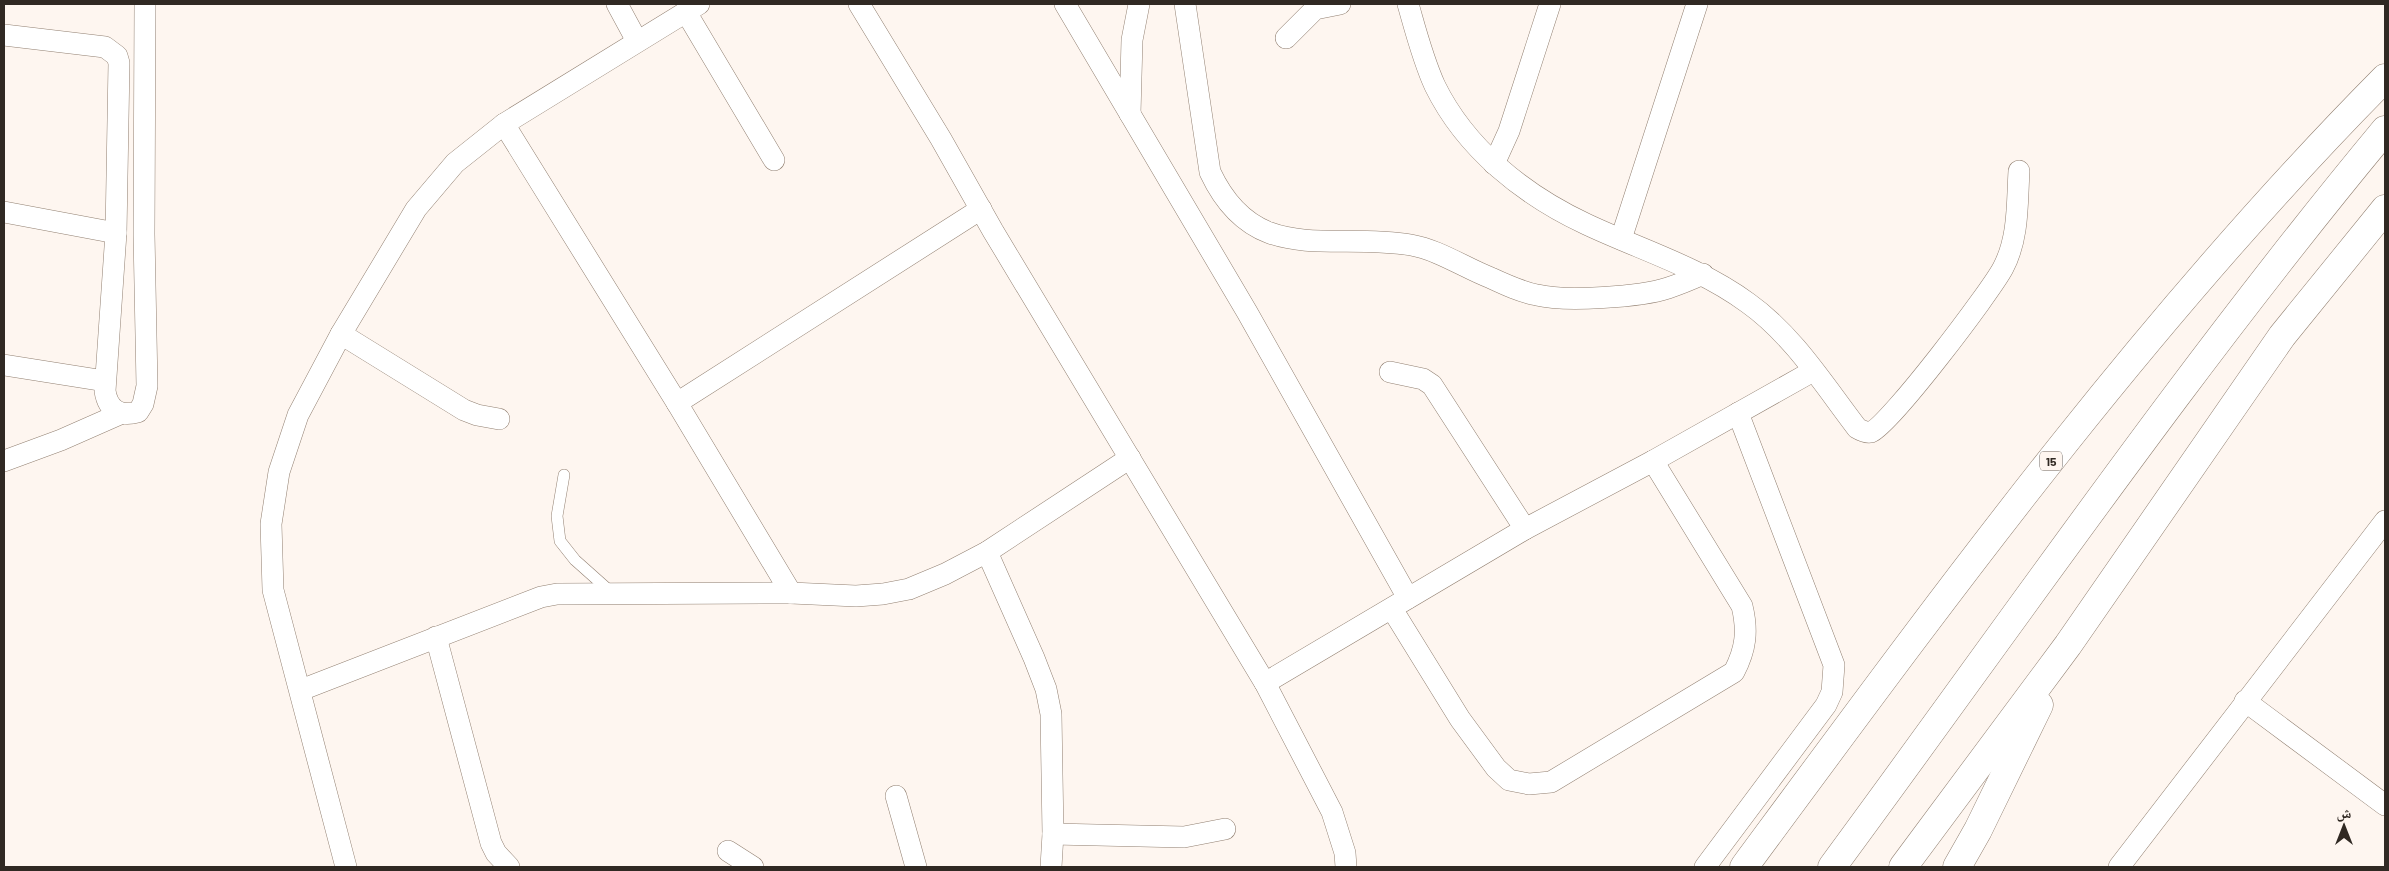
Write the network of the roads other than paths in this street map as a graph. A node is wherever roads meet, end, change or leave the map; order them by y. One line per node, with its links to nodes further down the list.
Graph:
1 (146, 4): 35 (street)
2 (617, 4): 14 (street)
3 (859, 4): 23 (street)
4 (1065, 4): 16 (street)
5 (1139, 4): 16 (street)
6 (1185, 4): 27 (street)
7 (1340, 4): 13 (street)
8 (1408, 4): 20 (street)
9 (1550, 4): 20 (street)
10 (1698, 4): 26 (street)
11 (692, 8): 14 (street); 19 (street)
12 (4, 35): 25 (street)
13 (1286, 38)
14 (637, 41): 17 (street)
15 (2385, 78): 64 (highway, 15)
16 (1130, 114): 46 (street)
17 (504, 124): 28 (street); 33 (street)
18 (2385, 130): 65 (highway)
19 (774, 160)
20 (1494, 164): 26 (street)
21 (2019, 171): 30 (street)
22 (2385, 209): 48 (highway)
23 (981, 210): 33 (street); 37 (street)
24 (4, 212): 25 (street)
25 (116, 233): 32 (street)
26 (1621, 239): 27 (street)
27 (1703, 274): 30 (street)
28 (341, 334): 36 (street); 50 (street)
29 (4, 365): 32 (street)
30 (1813, 371): 34 (street)
31 (1390, 372): 42 (street)
32 (106, 381): 35 (street)
33 (677, 403): 44 (street)
34 (1738, 413): 39 (street); 63 (street)
35 (120, 414): 38 (street)
36 (499, 419)
37 (1130, 458): 43 (street); 49 (street)
38 (4, 461)
39 (1653, 461): 42 (street); 46 (street)
40 (564, 475): 45 (lane)
41 (2385, 521): 51 (street)
42 (1525, 529): 46 (street)
43 (987, 552): 44 (street); 55 (street)
44 (791, 593): 45 (street)
45 (613, 595): 47 (street)
46 (1400, 604): 49 (street)
47 (436, 636): 50 (street); 58 (street)
48 (2068, 645): 66 (highway); 67 (highway)
49 (1266, 683): 62 (street)
50 (301, 690): 57 (street)
51 (2245, 701): 53 (street); 68 (street)
52 (896, 796): 60 (street)
53 (2385, 805)
54 (1225, 829): 55 (street)
55 (1054, 834): 61 (street)
56 (728, 851): 59 (street)
57 (346, 867)
58 (509, 867)
59 (753, 867)
60 (916, 867)
61 (1051, 867)
62 (1346, 867)
63 (1705, 867)
64 (1744, 867)
65 (1832, 867)
66 (1903, 867)
67 (1957, 867)
68 (2119, 867)

